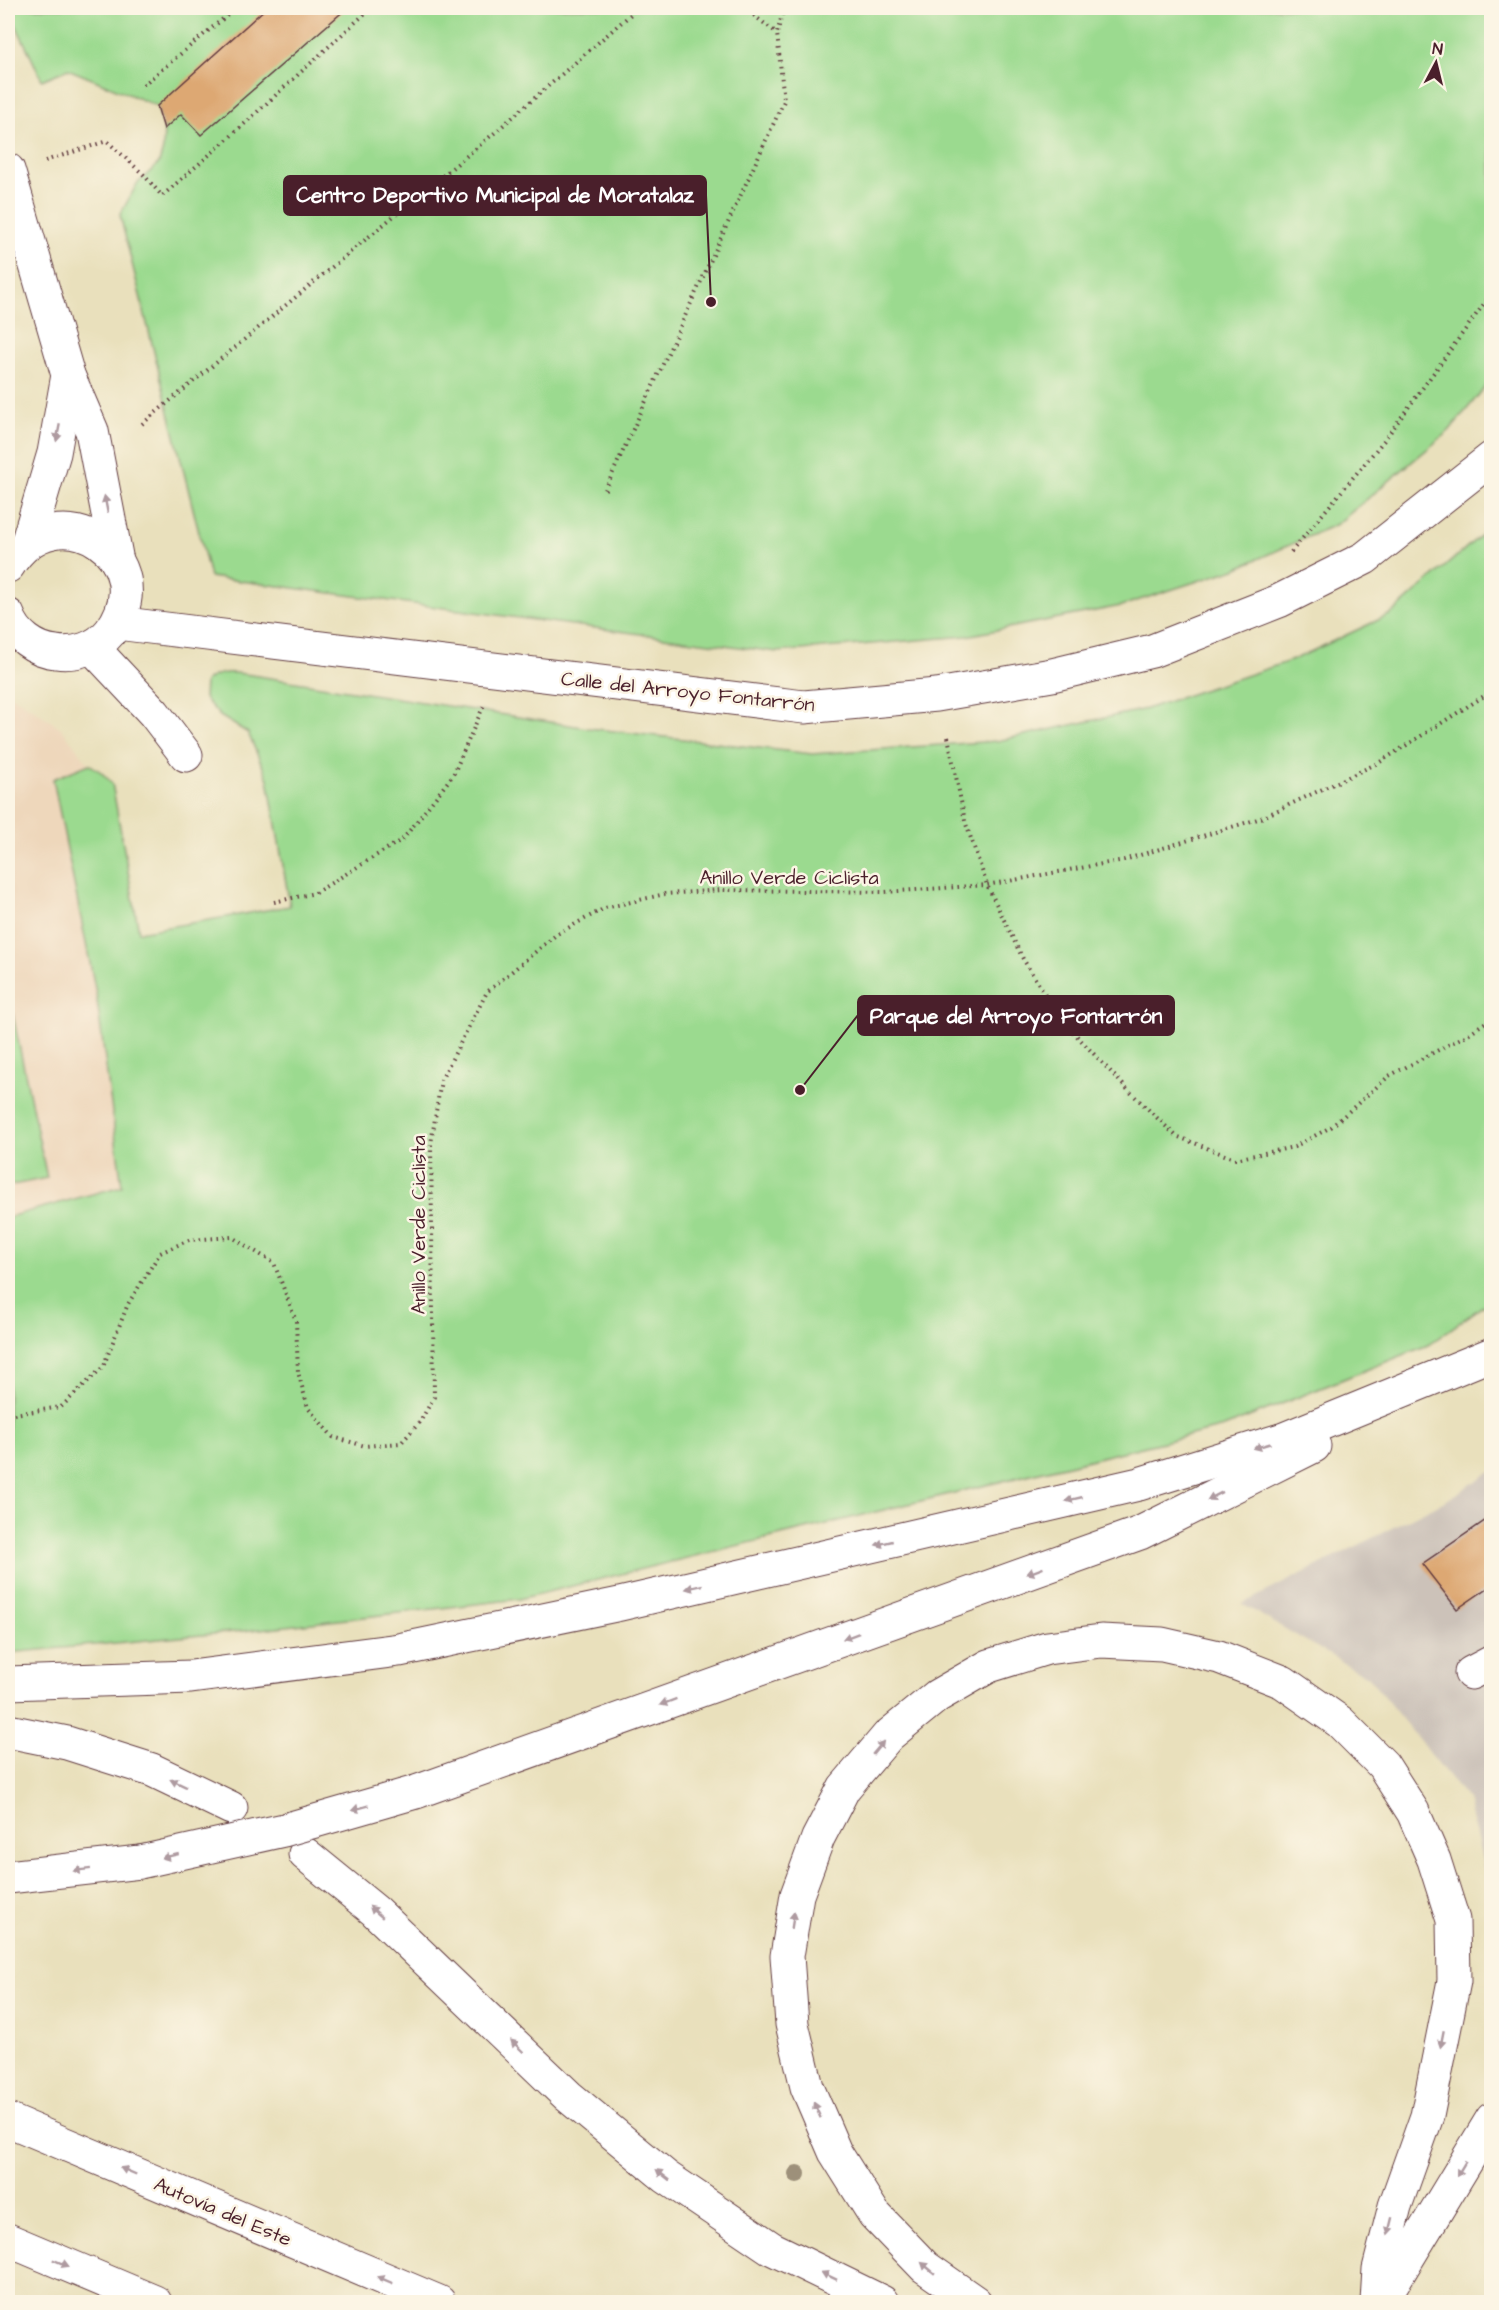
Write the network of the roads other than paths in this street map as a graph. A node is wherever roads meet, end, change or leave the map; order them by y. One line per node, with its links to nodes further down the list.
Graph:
1 (8, 170): 2 (main road)
2 (68, 375): 4 (main road, one-way to 4); 5 (main road, one-way to 2)
3 (1491, 458): 6 (main road, Calle del Arroyo Fontarrón)
4 (18, 554): 5 (main road)
5 (117, 561): 6 (main road)
6 (117, 623): 8 (main road)
7 (12, 630): 8 (main road)
8 (92, 647): 9 (main road)
9 (186, 755)
10 (1491, 1355): 11 (main road, one-way to 11); 15 (main road, one-way to 15, bridge)
11 (8, 1683)
12 (8, 1731): 13 (main road, one-way to 12)
13 (231, 1808)
14 (305, 1854): 21 (main road, one-way to 14)
15 (8, 1877)
16 (1491, 2119): 23 (main road, one-way to 23)
17 (8, 2120): 20 (main road, Autovía del Este, one-way to 17)
18 (8, 2240): 19 (main road, one-way to 19)
19 (155, 2302)
20 (439, 2302)
21 (882, 2302)
22 (975, 2302): 23 (main road, one-way to 23)
23 (1379, 2302)

